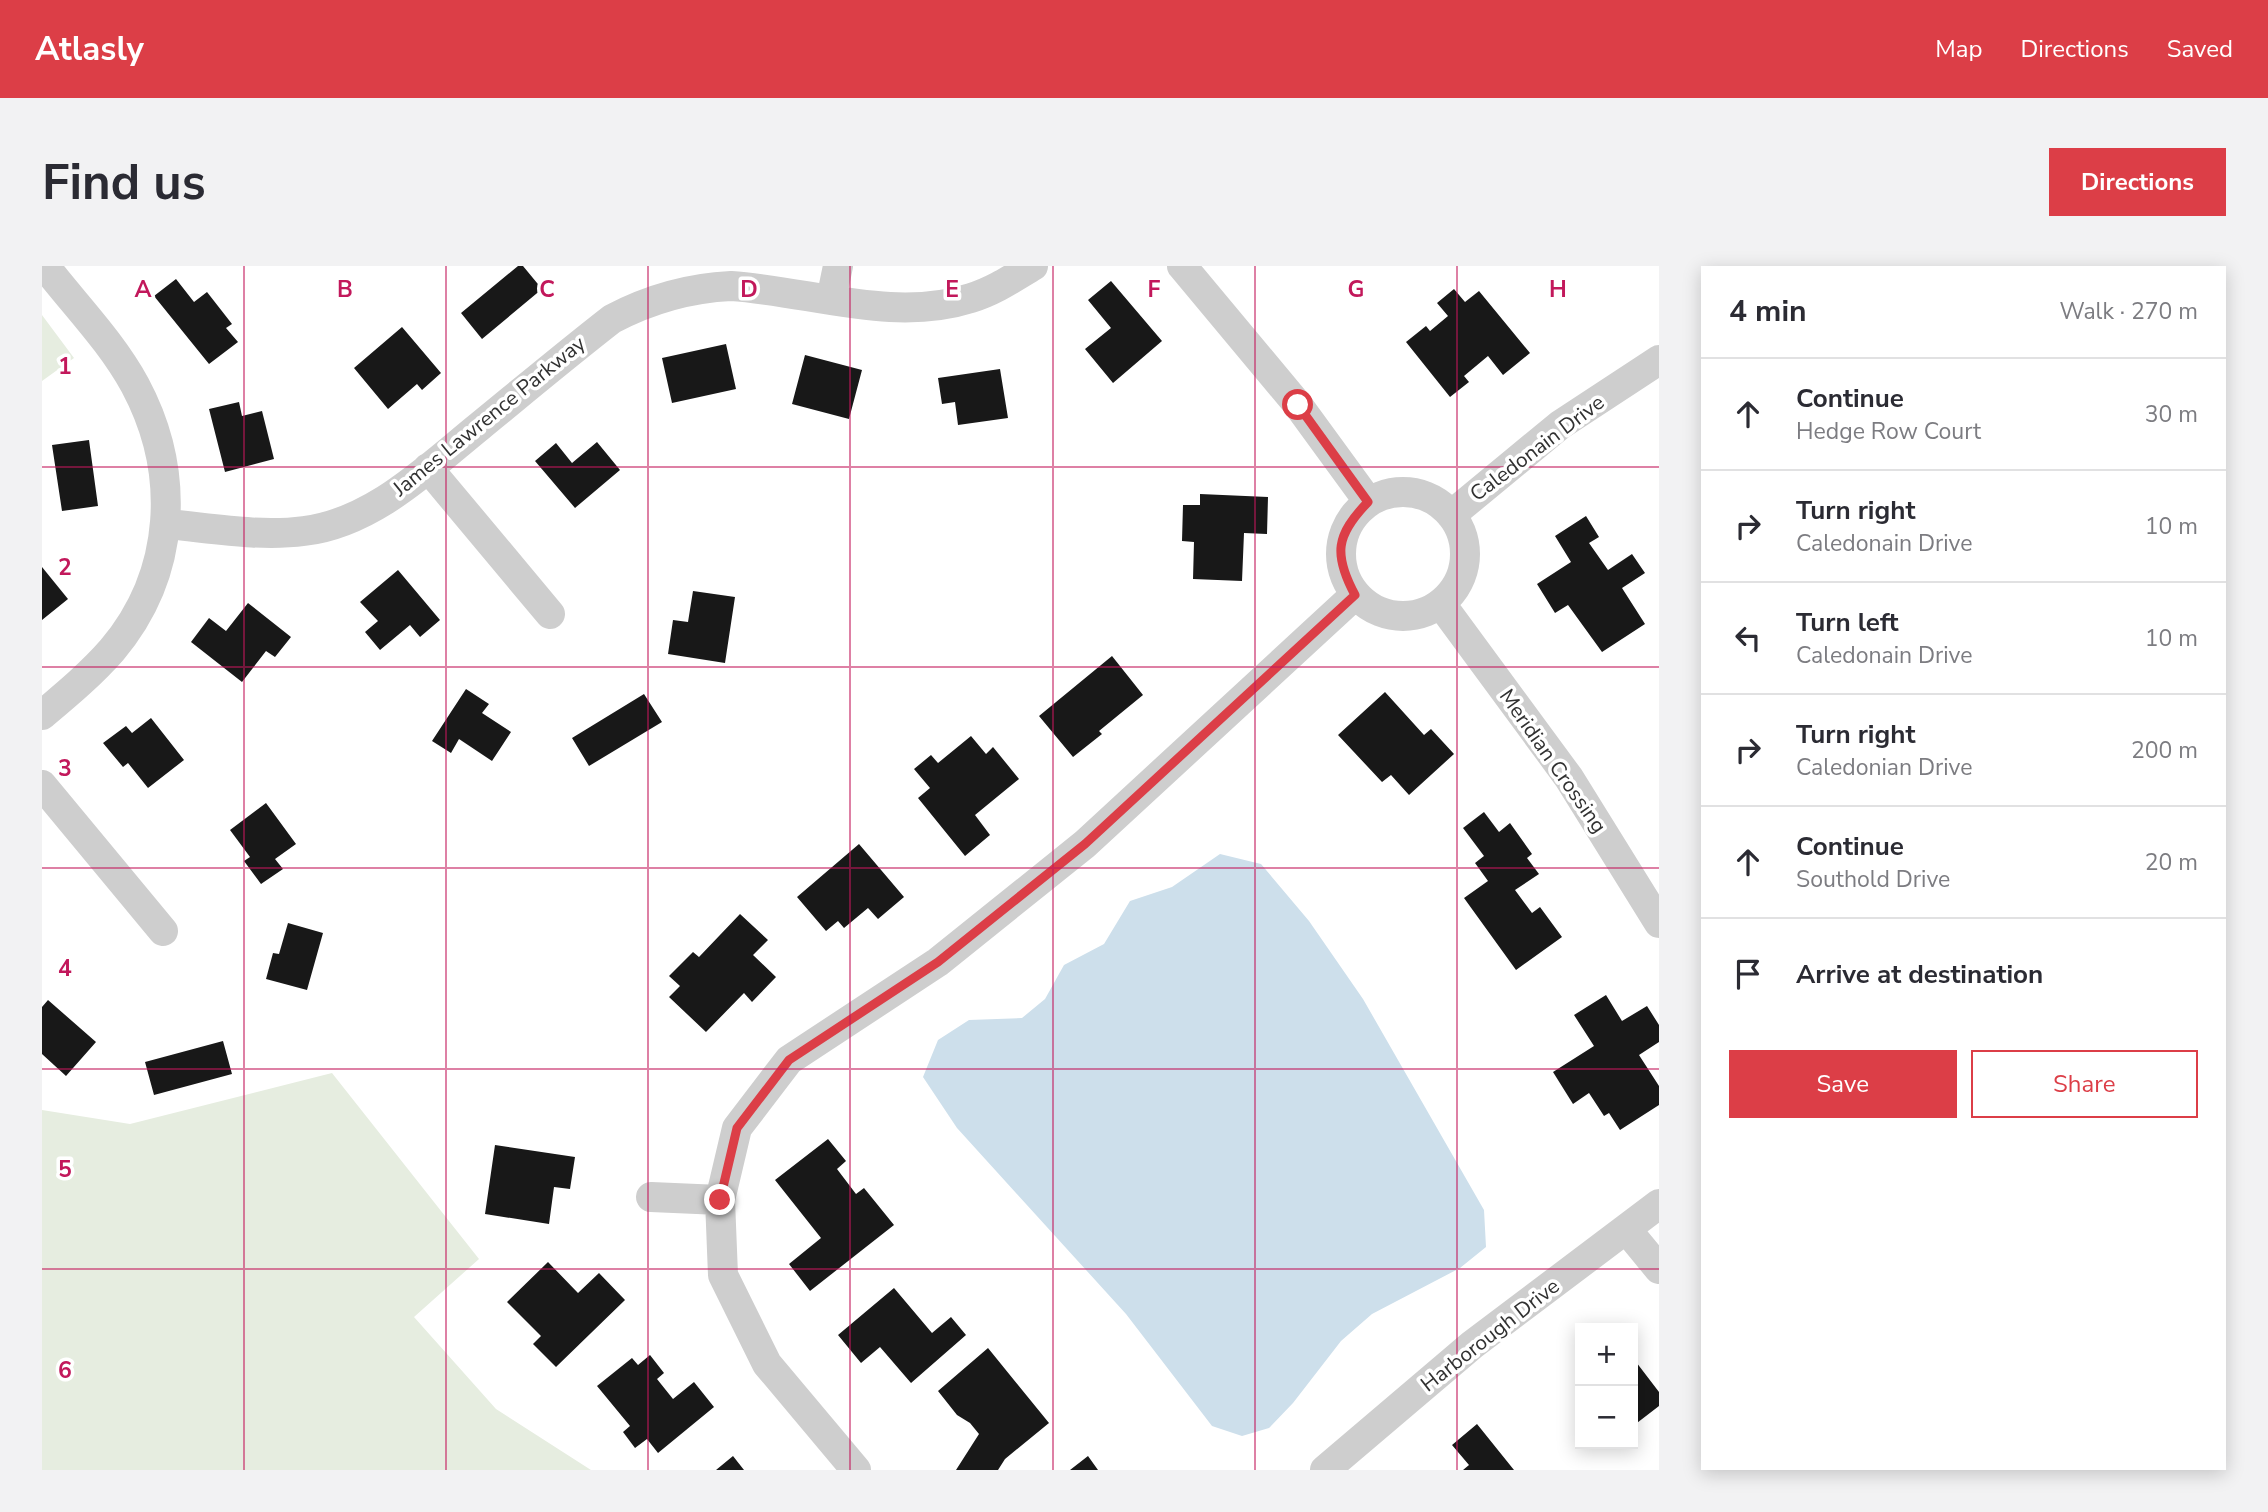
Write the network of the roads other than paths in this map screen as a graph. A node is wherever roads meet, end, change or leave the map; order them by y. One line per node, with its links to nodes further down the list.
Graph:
1 (45, 266): 10 (street)
2 (838, 266): 5 (street)
3 (1033, 266): 5 (street, James Lawrence Parkway)
4 (1182, 266): 8 (street)
5 (831, 300): 7 (street, James Lawrence Parkway)
6 (1659, 360): 9 (street, Caledonain Drive)
7 (428, 468): 10 (street, James Lawrence Parkway); 13 (street)
8 (1368, 502): 9 (street, Caledonain Drive); 11 (street)
9 (1451, 514): 12 (street, Caledonain Drive)
10 (166, 524): 14 (street)
11 (1355, 595): 12 (street); 19 (street)
12 (1441, 604): 16 (street, Meridian Crossing)
13 (550, 614)
14 (42, 715)
15 (42, 785): 17 (street)
16 (1659, 923)
17 (163, 931)
18 (651, 1197): 19 (street)
19 (720, 1200): 23 (street)
20 (1659, 1204): 21 (street, Harborough Drive)
21 (1627, 1230): 22 (street); 24 (street, Harborough Drive)
22 (1659, 1269)
23 (856, 1470)
24 (1325, 1470)

